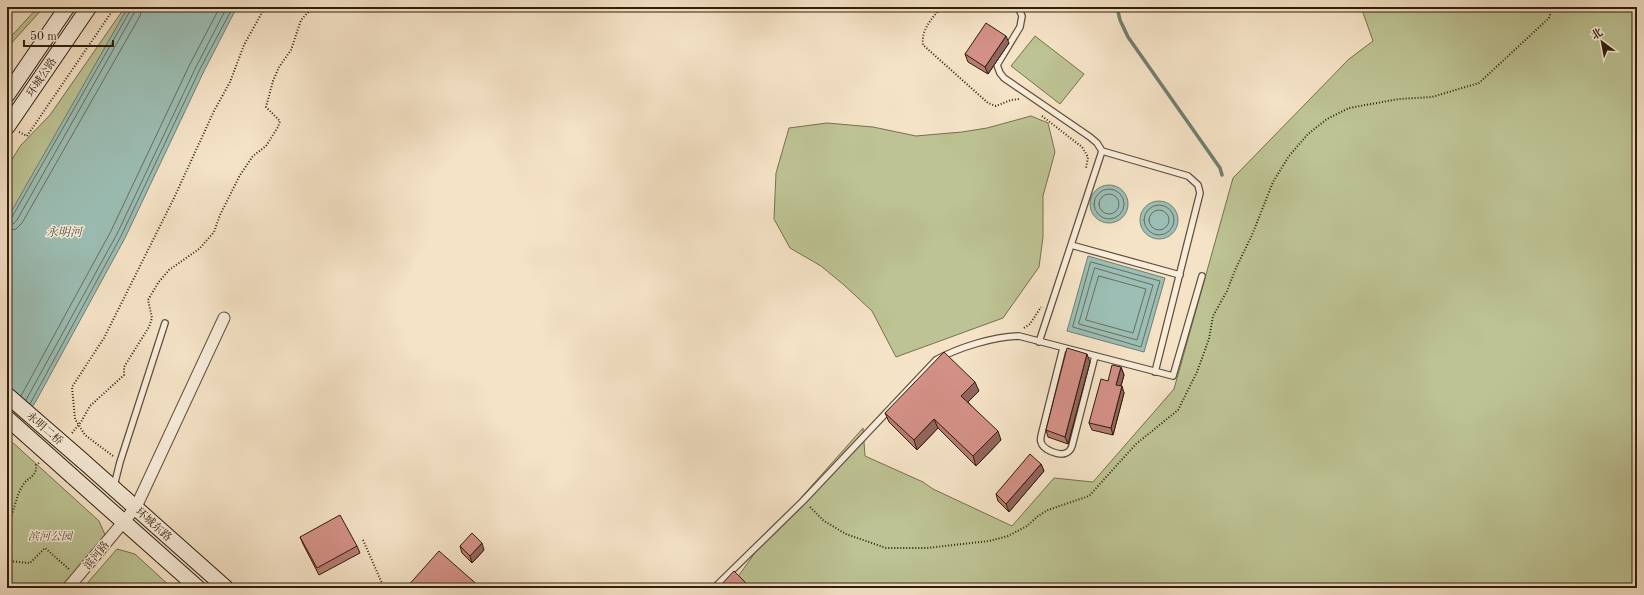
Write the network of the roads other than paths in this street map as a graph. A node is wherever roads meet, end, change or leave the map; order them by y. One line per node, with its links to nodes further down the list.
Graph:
1 (67, 7): 4 (main road, 环城公路)
2 (88, 7): 5 (main road, 环城公路)
3 (1018, 7): 6 (lane)
4 (7, 95)
5 (7, 127)
6 (1102, 151): 7 (lane); 8 (lane)
7 (1071, 245): 8 (lane); 12 (lane)
8 (1180, 275): 15 (lane)
9 (1202, 276): 15 (lane)
10 (224, 318): 21 (street, 滨河路)
11 (165, 323): 20 (lane)
12 (1039, 342): 13 (lane); 26 (lane)
13 (1063, 348): 14 (lane); 14 (lane)
14 (1095, 356): 15 (lane)
15 (1155, 372)
16 (7, 395): 18 (main road, 永明二桥, bridge)
17 (7, 418): 19 (main road, 永明二桥, bridge)
18 (82, 461): 20 (main road, 环城东路)
19 (72, 476): 22 (main road, 环城东路)
20 (114, 488): 21 (main road, 环城东路)
21 (136, 507): 22 (street, 滨河路); 25 (main road, 环城东路)
22 (124, 521): 23 (street, 滨河路); 24 (main road, 环城东路)
23 (68, 588)
24 (198, 588)
25 (226, 588)
26 (714, 588)

